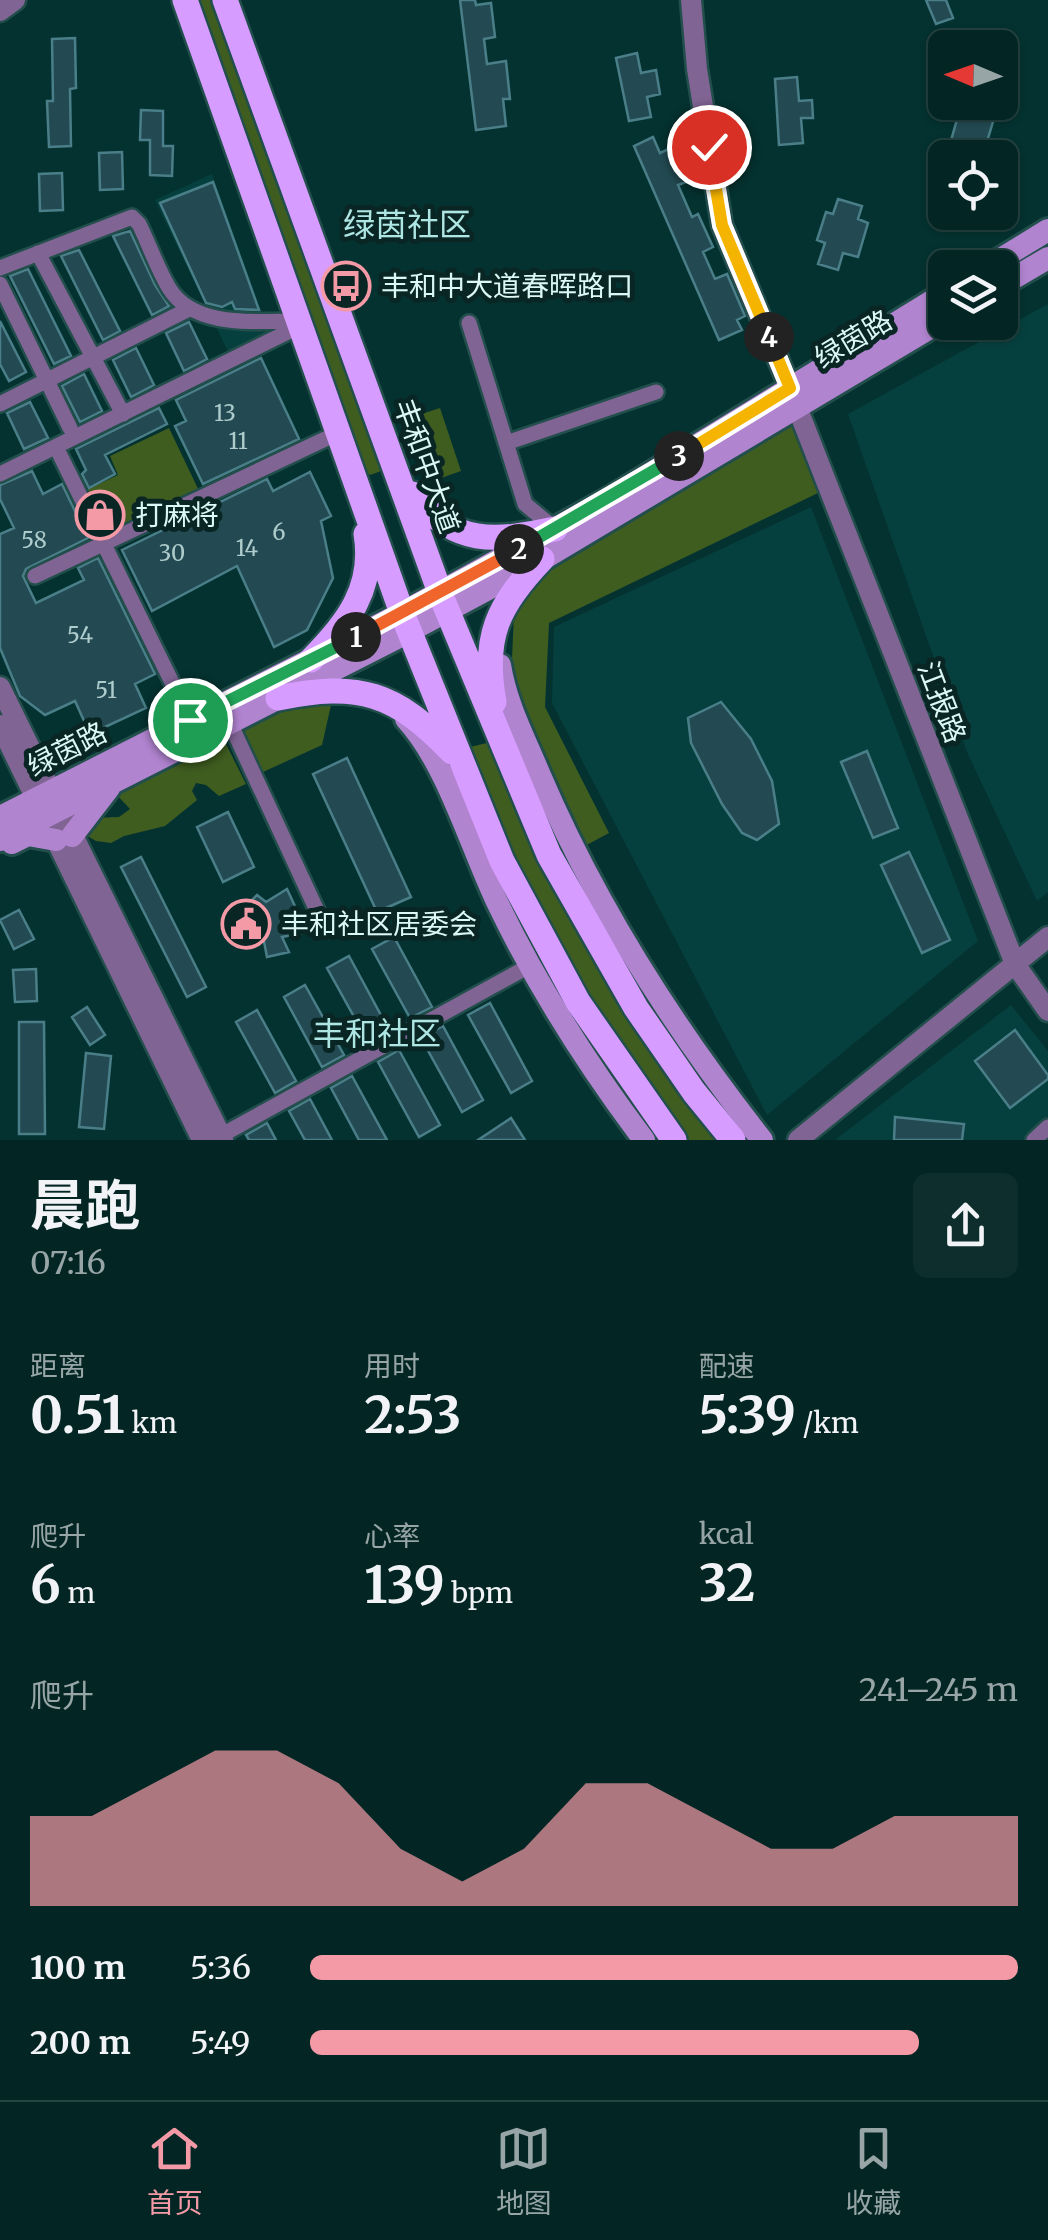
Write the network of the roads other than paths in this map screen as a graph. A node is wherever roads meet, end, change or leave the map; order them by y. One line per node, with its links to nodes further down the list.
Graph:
1 (15, 0): 5 (street)
2 (185, 0): 16 (main road)
3 (226, 0): 29 (main road, 丰和中大道)
4 (690, 0): 21 (street, 江报路)
5 (0, 11)
6 (1048, 216): 9 (main road)
7 (1048, 230): 9 (main road)
8 (38, 253): 10 (street); 14 (street); 18 (street)
9 (1040, 256): 11 (main road)
10 (0, 268)
11 (1018, 272)
12 (0, 284): 19 (street)
13 (928, 305): 21 (main road, 绿茵路)
14 (190, 309): 16 (street); 18 (street)
15 (469, 323): 26 (street)
16 (300, 324): 23 (street); 25 (main road)
17 (928, 328): 21 (main road, 绿茵路)
18 (93, 357): 19 (street); 23 (street)
19 (48, 380): 22 (street); 24 (street)
20 (656, 392): 26 (street)
21 (794, 398): 31 (main road, 绿茵路); 33 (main road, 绿茵路); 57 (street, 江报路)
22 (0, 404)
23 (122, 414): 28 (street)
24 (70, 428)
25 (338, 433): 30 (main road); 32 (street)
26 (506, 443): 31 (street)
27 (60, 455): 32 (street)
28 (0, 474)
29 (399, 479): 31 (main road); 35 (main road, 丰和中大道)
30 (360, 494): 36 (main road); 38 (main road)
31 (556, 528): 35 (main road, 绿茵路)
32 (104, 544): 34 (street); 42 (street)
33 (542, 559): 35 (main road, 绿茵路); 37 (main road)
34 (36, 576)
35 (444, 601): 36 (main road, 绿茵路); 45 (main road, 丰和中大道)
36 (405, 622): 38 (main road, 绿茵路); 40 (main road, 绿茵路); 46 (main road)
37 (495, 626): 45 (main road); 65 (main road)
38 (310, 660): 42 (main road, 绿茵路)
39 (0, 687): 48 (street)
40 (278, 698): 41 (main road); 43 (main road, 绿茵路)
41 (390, 701): 46 (main road); 58 (main road)
42 (190, 720): 48 (main road, 绿茵路)
43 (230, 723): 47 (main road, 绿茵路); 55 (street)
44 (0, 725): 48 (street)
45 (502, 746): 53 (main road, 丰和中大道)
46 (462, 762): 54 (main road)
47 (113, 782): 48 (main road, 绿茵路); 50 (main road)
48 (47, 804): 49 (main road, 绿茵路); 50 (street); 51 (main road, 绿茵路)
49 (0, 817)
50 (64, 838): 52 (main road); 61 (street)
51 (0, 840)
52 (0, 848)
53 (549, 854): 54 (main road); 64 (main road, 丰和中大道)
54 (502, 861): 63 (main road)
55 (326, 930)
56 (1048, 937): 57 (street)
57 (1015, 964): 59 (street, 江报路); 66 (street)
58 (530, 965): 61 (street); 62 (main road)
59 (1048, 1011)
60 (1048, 1126): 67 (street)
61 (215, 1139)
62 (644, 1140)
63 (674, 1140)
64 (732, 1140)
65 (762, 1140)
66 (798, 1140)
67 (1034, 1140)

